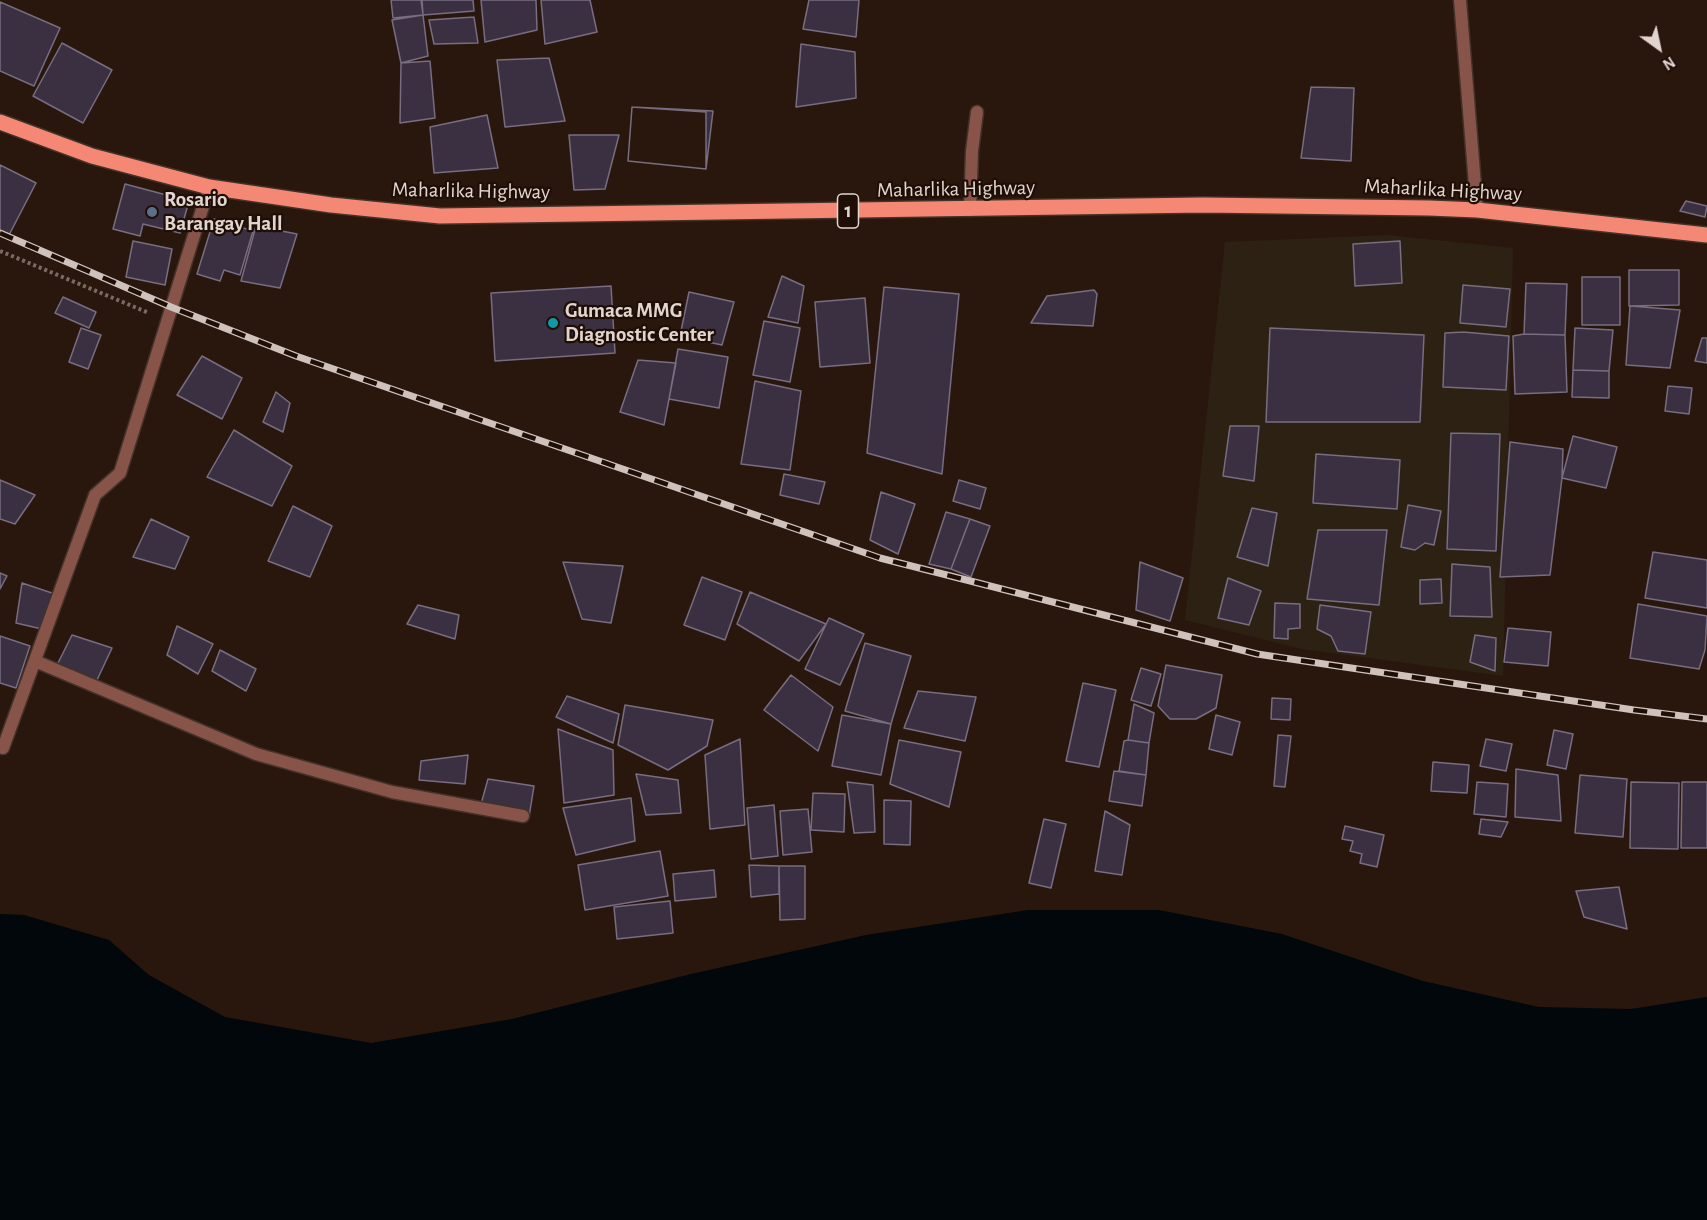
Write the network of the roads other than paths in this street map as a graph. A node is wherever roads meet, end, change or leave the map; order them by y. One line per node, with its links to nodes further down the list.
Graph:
1 (1460, 0): 6 (street)
2 (977, 112): 5 (street)
3 (0, 122): 4 (main road, Maharlika Highway / 1)
4 (208, 187): 5 (main road, Maharlika Highway / 1); 8 (street)
5 (970, 210): 6 (main road, Maharlika Highway / 1)
6 (1477, 210): 7 (main road, Maharlika Highway / 1)
7 (1707, 235)
8 (35, 661): 9 (street); 10 (street)
9 (3, 748)
10 (523, 816)

